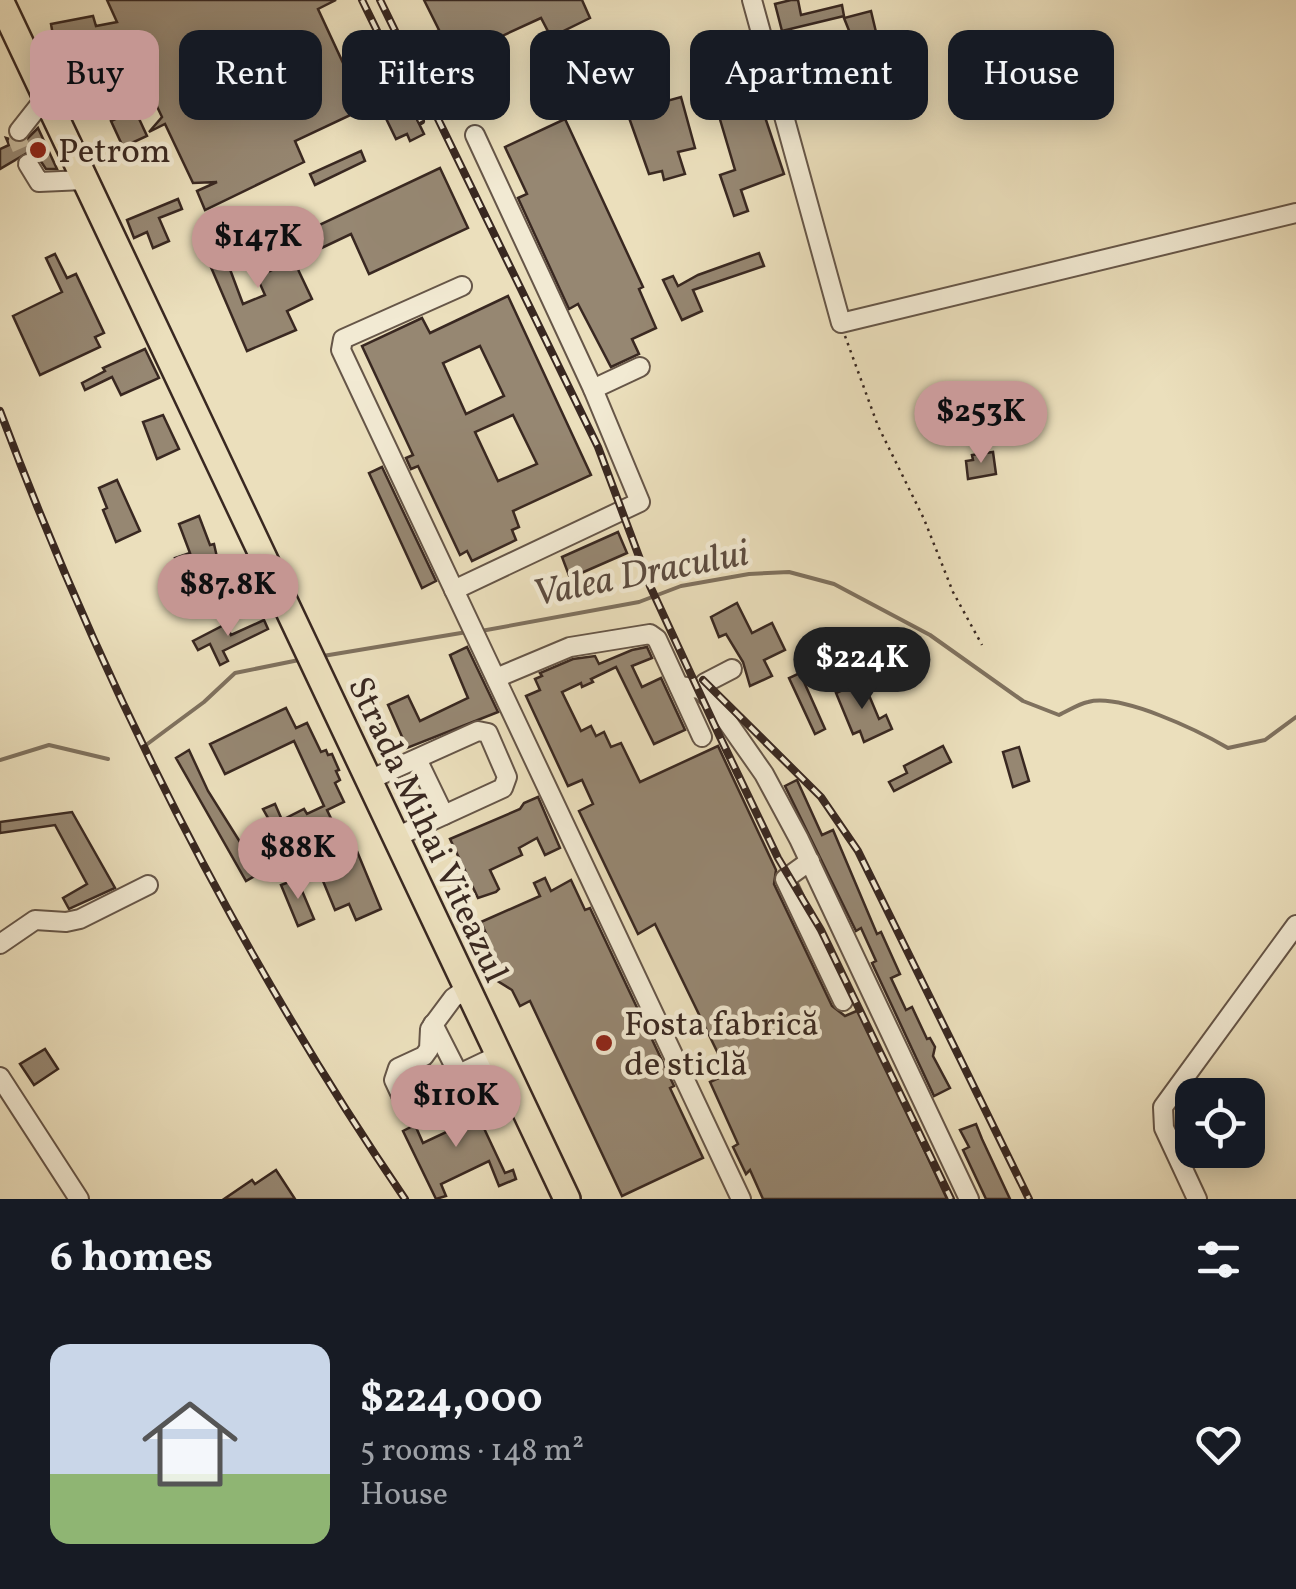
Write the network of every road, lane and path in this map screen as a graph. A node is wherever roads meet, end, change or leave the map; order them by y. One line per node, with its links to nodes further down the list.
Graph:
1 (0, 0): 3 (highway, Strada Mihai Viteazul)
2 (752, 0): 12 (street)
3 (30, 65)
4 (30, 118): 6 (street)
5 (55, 120): 9 (highway, Strada Mihai Viteazul)
6 (19, 132)
7 (475, 135): 14 (street)
8 (28, 164): 9 (street)
9 (84, 180): 25 (highway, Strada Mihai Viteazul)
10 (1296, 213): 12 (street)
11 (462, 286): 15 (street)
12 (840, 323): 16 (path)
13 (640, 368): 14 (street)
14 (593, 389): 15 (street)
15 (454, 590): 18 (street)
16 (982, 645)
17 (732, 670): 20 (street)
18 (496, 678): 19 (street); 21 (street)
19 (679, 686): 20 (street); 23 (street)
20 (700, 690): 28 (street)
21 (513, 715): 22 (street); 41 (street)
22 (483, 730): 24 (street); 26 (street)
23 (702, 738)
24 (418, 760): 25 (street); 26 (street)
25 (368, 781): 27 (highway, Strada Mihai Viteazul)
26 (444, 815): 27 (street)
27 (394, 838): 33 (highway, Strada Mihai Viteazul)
28 (810, 861): 34 (street); 42 (street)
29 (148, 885): 32 (street)
30 (1296, 925): 31 (street)
31 (1289, 943): 43 (street)
32 (0, 944)
33 (466, 989): 35 (street); 36 (highway, Strada Mihai Viteazul)
34 (843, 1001)
35 (434, 1024): 37 (street); 37 (street)
36 (497, 1056): 37 (street); 40 (highway, Strada Mihai Viteazul)
37 (458, 1074)
38 (0, 1077): 39 (street)
39 (79, 1199)
40 (566, 1199)
41 (741, 1199)
42 (970, 1199)
43 (1198, 1199)

